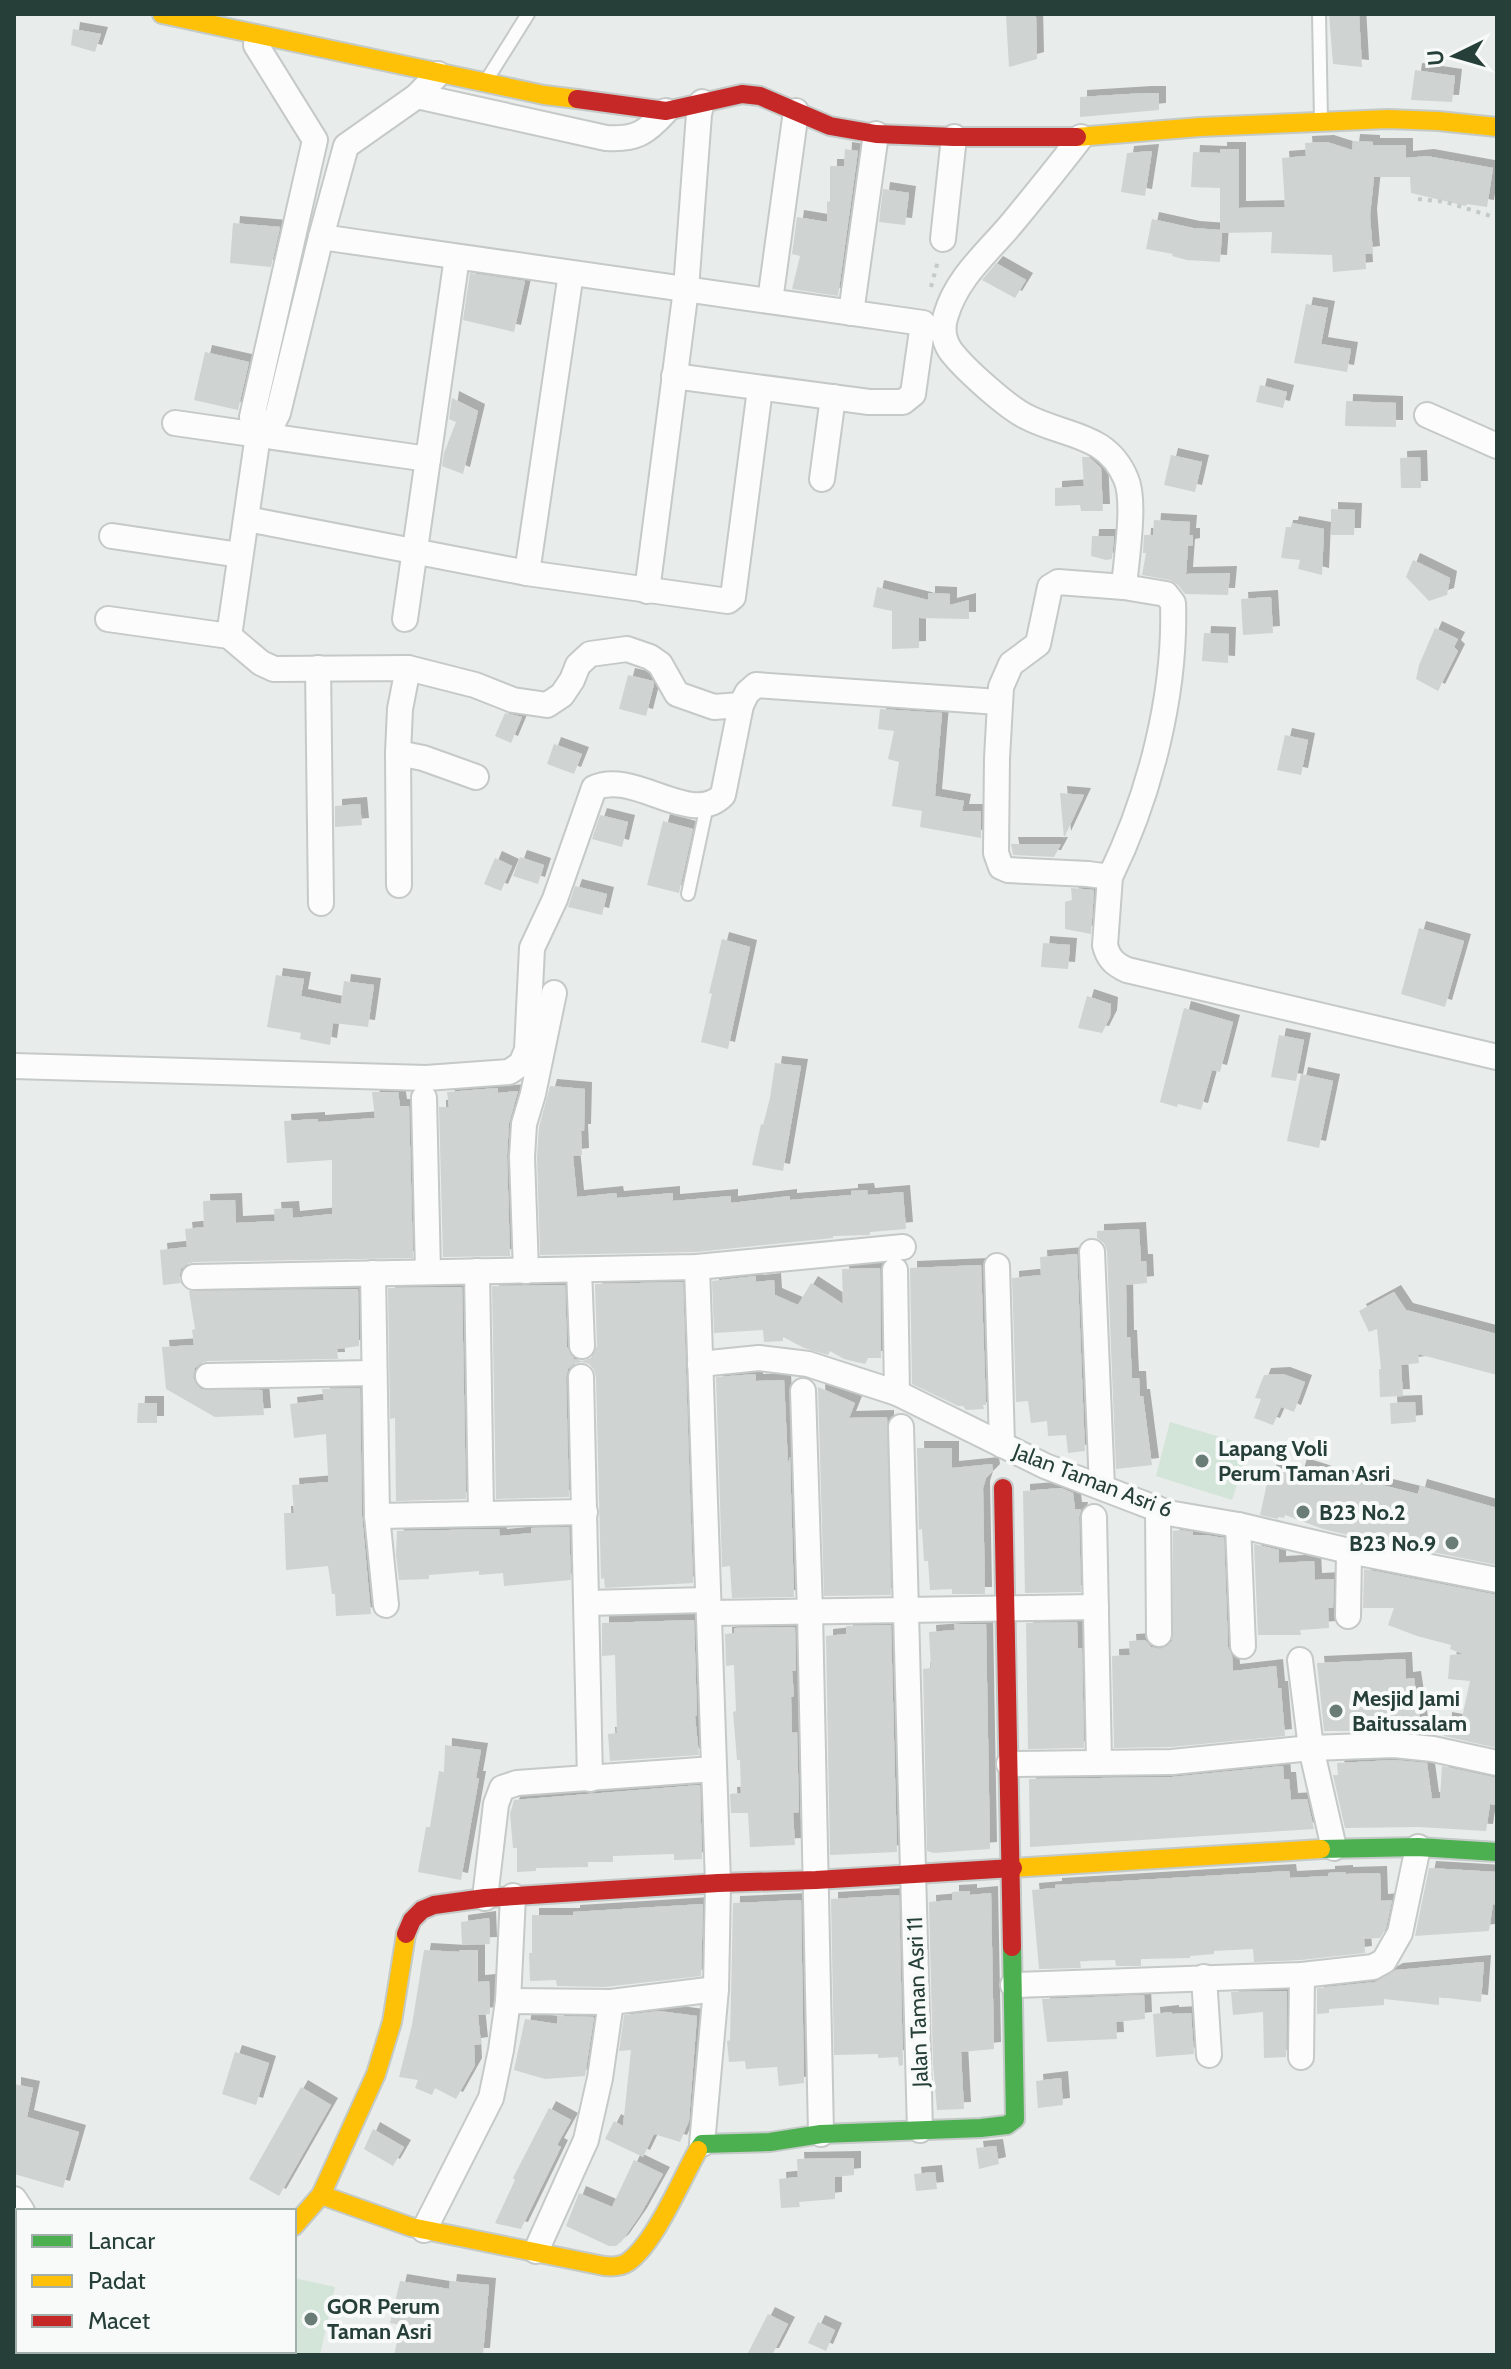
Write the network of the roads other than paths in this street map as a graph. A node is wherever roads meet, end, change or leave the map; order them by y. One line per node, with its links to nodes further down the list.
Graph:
1 (162, 14): 5 (street)
2 (528, 14): 6 (lane)
3 (1319, 14): 11 (lane)
4 (256, 45): 16 (street)
5 (438, 74): 6 (street); 7 (street)
6 (484, 84): 9 (street)
7 (417, 96): 9 (street); 17 (street)
8 (702, 102): 9 (street); 10 (street); 22 (street)
9 (666, 111)
10 (796, 111): 13 (street); 23 (street)
11 (1321, 120): 12 (street); 15 (street)
12 (1497, 127)
13 (876, 134): 14 (street); 24 (street)
14 (954, 137): 15 (street); 19 (street)
15 (1081, 137): 39 (street)
16 (315, 140): 17 (street); 30 (street)
17 (346, 146): 18 (street)
18 (321, 237): 20 (street); 30 (street)
19 (943, 239)
20 (457, 257): 21 (street); 32 (street)
21 (571, 273): 22 (street); 38 (street)
22 (686, 289): 23 (street); 25 (street)
23 (770, 301): 24 (street)
24 (851, 313): 27 (street)
25 (674, 376): 26 (street); 40 (street)
26 (760, 389): 27 (street); 40 (street)
27 (833, 397): 33 (street)
28 (1427, 415): 31 (street)
29 (175, 423): 30 (street)
30 (258, 435): 32 (street); 34 (street)
31 (1497, 446)
32 (428, 459): 36 (street)
33 (822, 479)
34 (247, 519): 36 (street); 37 (street)
35 (112, 536): 37 (street)
36 (415, 553): 38 (street); 42 (street)
37 (240, 555): 43 (street)
38 (527, 573): 40 (street)
39 (1124, 587): 46 (street); 51 (street)
40 (647, 591)
41 (108, 619): 43 (street)
42 (405, 619)
43 (235, 641): 44 (street)
44 (318, 668): 45 (street); 54 (street)
45 (408, 668): 47 (street); 48 (street)
46 (999, 702): 47 (street); 51 (street)
47 (741, 705): 50 (street)
48 (398, 753): 49 (street); 52 (street)
49 (476, 777)
50 (707, 805): 53 (lane); 57 (street)
51 (1110, 877): 56 (street)
52 (399, 885)
53 (688, 894)
54 (321, 903)
55 (554, 993): 66 (street)
56 (1497, 1057)
57 (14, 1066)
58 (424, 1098): 67 (street)
59 (903, 1247): 62 (street)
60 (1092, 1252): 79 (street)
61 (997, 1266): 78 (street)
62 (697, 1267): 63 (street); 71 (street)
63 (579, 1270): 66 (street); 70 (street)
64 (895, 1270): 76 (street)
65 (477, 1271): 66 (street); 67 (street); 83 (street)
66 (526, 1271)
67 (428, 1272): 68 (street)
68 (373, 1273): 69 (street); 72 (street)
69 (194, 1277)
70 (582, 1346)
71 (700, 1364): 76 (street, Jalan Taman Asri 6); 91 (street)
72 (373, 1373): 73 (street); 84 (street)
73 (208, 1376)
74 (581, 1377): 82 (street)
75 (803, 1391): 95 (street)
76 (897, 1393): 78 (street, Jalan Taman Asri 6)
77 (901, 1427): 94 (street, Jalan Taman Asri 11)
78 (1002, 1445): 79 (street, Jalan Taman Asri 6)
79 (1102, 1487): 81 (street, Jalan Taman Asri 6)
80 (1003, 1488): 93 (street)
81 (1158, 1509): 86 (street, Jalan Taman Asri 6); 97 (street)
82 (585, 1512): 83 (street); 89 (street)
83 (481, 1514): 84 (street)
84 (377, 1516): 90 (street)
85 (1094, 1517): 92 (street)
86 (1238, 1525): 87 (street, Jalan Taman Asri 6); 98 (street)
87 (1349, 1551): 88 (street, Jalan Taman Asri 6); 96 (street)
88 (1497, 1580)
89 (587, 1603): 91 (street); 105 (street)
90 (386, 1605)
91 (708, 1607): 95 (street); 104 (street)
92 (1096, 1607): 93 (street); 101 (street)
93 (1005, 1608): 94 (street); 103 (street)
94 (906, 1610): 95 (street); 110 (street, Jalan Taman Asri 11)
95 (810, 1612): 111 (street)
96 (1348, 1616)
97 (1159, 1634)
98 (1243, 1646)
99 (1300, 1660): 100 (street)
100 (1311, 1748): 101 (street); 102 (street); 107 (street)
101 (1099, 1762): 103 (street)
102 (1497, 1763)
103 (1009, 1764): 109 (street)
104 (714, 1769): 105 (street); 112 (street)
105 (590, 1779): 114 (street)
106 (1418, 1847): 107 (street); 108 (street); 115 (street)
107 (1334, 1848): 109 (street)
108 (1497, 1852)
109 (1011, 1867): 110 (street); 117 (street)
110 (913, 1874): 111 (street); 123 (street, Jalan Taman Asri 11)
111 (816, 1880): 112 (street); 124 (street)
112 (718, 1883): 113 (street); 118 (street)
113 (513, 1896): 114 (street); 119 (street)
114 (485, 1898): 126 (street)
115 (1302, 1975): 116 (street); 122 (street)
116 (1204, 1977): 117 (street); 121 (street)
117 (1013, 1985): 123 (street)
118 (716, 1989): 120 (street); 125 (street)
119 (508, 2001): 120 (street); 128 (street)
120 (611, 2002): 129 (street)
121 (1209, 2055)
122 (1301, 2057)
123 (920, 2130): 124 (street)
124 (821, 2134): 125 (street)
125 (702, 2144): 129 (street)
126 (321, 2195): 127 (street); 128 (street)
127 (296, 2224)
128 (424, 2230): 129 (street)
129 (536, 2251)

